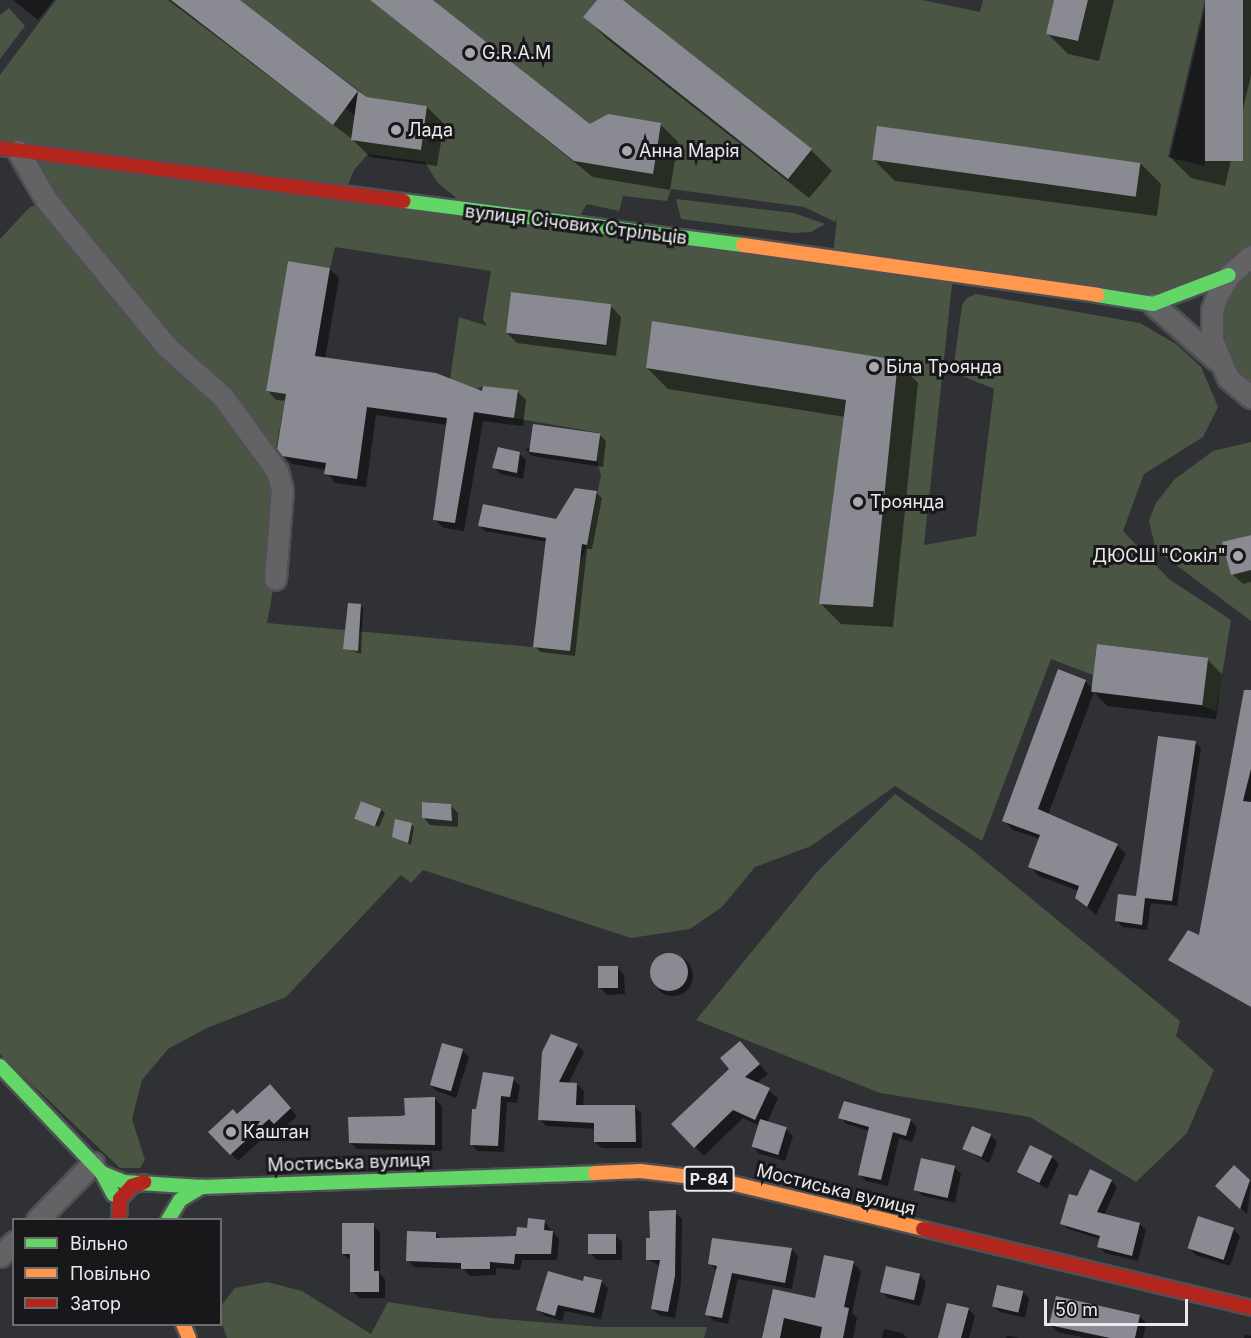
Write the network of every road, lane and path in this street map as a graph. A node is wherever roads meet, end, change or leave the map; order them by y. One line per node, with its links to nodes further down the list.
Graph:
1 (9, 149): 4 (main road, вулиця Січових Стрільців); 7 (street)
2 (1251, 256): 3 (street)
3 (1229, 275): 4 (main road, вулиця Січових Стрільців); 5 (street)
4 (1153, 304): 5 (street)
5 (1223, 369): 6 (street)
6 (1251, 398)
7 (275, 579)
8 (0, 1066): 9 (main road)
9 (98, 1168): 10 (main road, Мостиська вулиця); 12 (main road); 14 (street)
10 (148, 1182): 11 (main road, Мостиська вулиця / Р-84); 12 (main road); 13 (main road)
11 (202, 1187): 13 (main road); 17 (main road, Мостиська вулиця / Р-84)
12 (118, 1214)
13 (171, 1214)
14 (38, 1218)
15 (12, 1244): 16 (street)
16 (0, 1256)
17 (1251, 1308)

